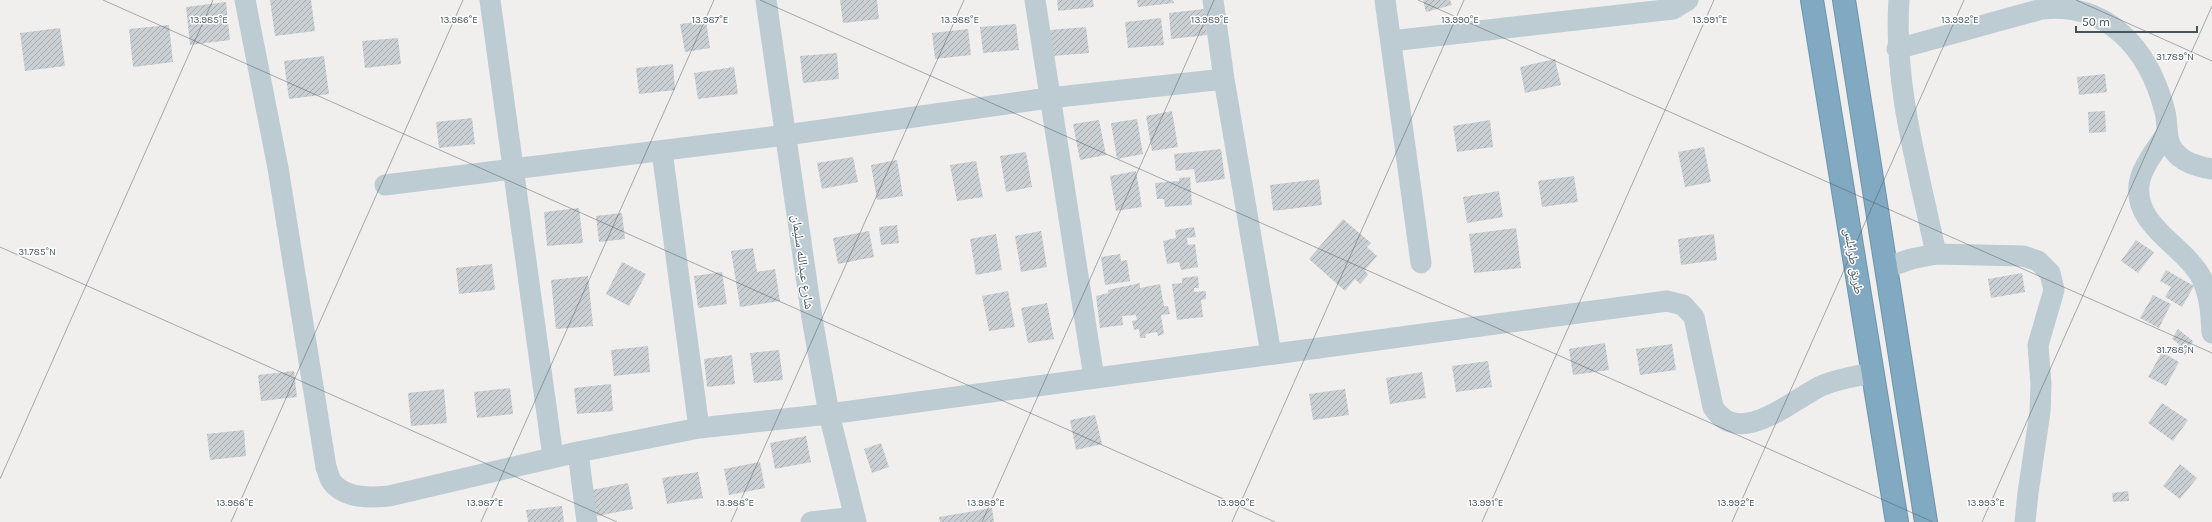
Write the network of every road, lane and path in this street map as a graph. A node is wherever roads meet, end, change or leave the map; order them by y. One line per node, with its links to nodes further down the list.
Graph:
1 (245, 0): 31 (street)
2 (490, 0): 19 (street)
3 (766, 0): 16 (street, شارع عبدالله سليمان)
4 (1035, 0): 14 (street)
5 (1213, 0): 13 (street)
6 (1385, 0): 11 (street)
7 (1688, 0): 11 (street)
8 (1812, 0): 26 (highway, طريق طرابلس)
9 (1844, 0): 23 (highway)
10 (1899, 0): 12 (street)
11 (1391, 41): 22 (street)
12 (1897, 49): 15 (street); 21 (street)
13 (1224, 79): 14 (street); 25 (street)
14 (1049, 98): 16 (street); 27 (street)
15 (2166, 134): 18 (street); 24 (street)
16 (786, 135): 17 (street); 28 (street, شارع عبدالله سليمان)
17 (662, 151): 19 (street); 29 (street)
18 (2212, 168)
19 (513, 169): 20 (street); 31 (street)
20 (385, 185)
21 (1936, 254): 23 (street); 37 (street)
22 (1421, 263)
23 (1888, 267): 36 (highway)
24 (2212, 332)
25 (1271, 354): 26 (street); 27 (street)
26 (1872, 373): 35 (highway, طريق طرابلس)
27 (1094, 378): 28 (street)
28 (829, 414): 29 (street); 32 (street, شارع عبدالله سليمان)
29 (699, 428): 30 (street)
30 (578, 452): 31 (street); 33 (street)
31 (553, 457)
32 (856, 519): 34 (street)
33 (587, 522)
34 (811, 522)
35 (1897, 522)
36 (1926, 522)
37 (2026, 522)

